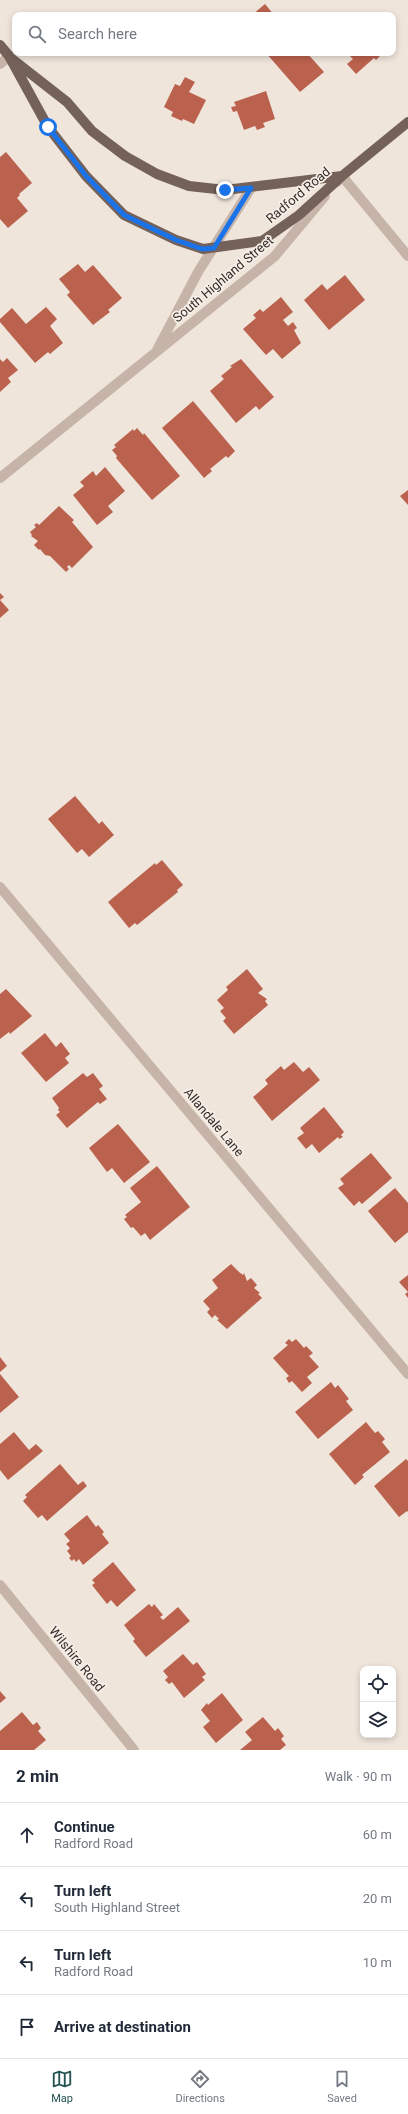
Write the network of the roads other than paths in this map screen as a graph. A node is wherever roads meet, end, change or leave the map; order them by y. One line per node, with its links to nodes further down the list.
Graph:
1 (0, 44): 2 (main road, Radford Road)
2 (9, 56): 3 (street); 6 (main road, Radford Road); 7 (main road, Radford Road)
3 (0, 64)
4 (408, 122): 5 (main road, South Highland Street)
5 (342, 176): 6 (main road, Radford Road); 7 (main road, Radford Road); 8 (street); 9 (street, South Highland Street)
6 (251, 188): 7 (street, South Highland Street)
7 (214, 248): 9 (street, South Highland Street)
8 (408, 256)
9 (155, 353): 10 (street, South Highland Street)
10 (0, 478)
11 (0, 887): 12 (street, Allandale Lane)
12 (408, 1374)
13 (0, 1585): 14 (street, Wilshire Road)
14 (134, 1750)

